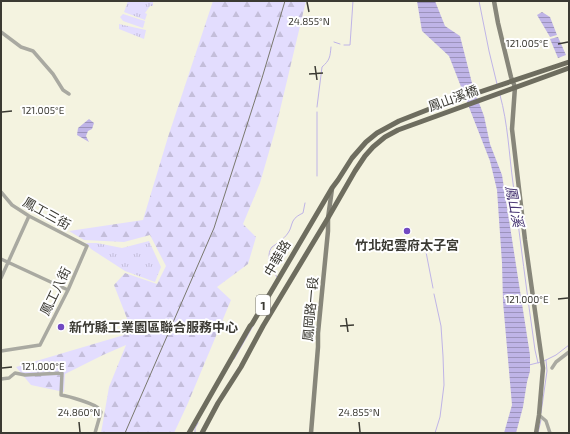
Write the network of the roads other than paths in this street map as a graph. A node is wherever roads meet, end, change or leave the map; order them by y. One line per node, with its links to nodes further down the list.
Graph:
1 (494, 1): 5 (street)
2 (1, 32): 7 (street)
3 (569, 62): 5 (main road, 1)
4 (569, 68): 6 (main road, 1)
5 (512, 81): 6 (street); 8 (main road, 鳳山溪橋 / 1)
6 (515, 87): 9 (main road, 鳳山溪橋 / 1); 23 (street)
7 (69, 94)
8 (399, 121): 10 (main road, 中華路 / 1)
9 (398, 130): 13 (main road, 中華路 / 1)
10 (332, 188): 13 (street, 鳳岡路一段); 24 (main road, 中華路 / 1)
11 (1, 192): 12 (street, 鳳工三街)
12 (29, 216): 14 (street, 鳳工三街); 16 (street)
13 (328, 218): 26 (main road, 中華路 / 1); 27 (street, 鳳岡路一段)
14 (87, 246): 18 (street, 鳳工八街)
15 (1, 259): 16 (street)
16 (8, 262): 17 (street); 18 (street)
17 (1, 278)
18 (68, 290): 19 (street, 鳳工八街)
19 (1, 351)
20 (569, 352): 21 (street)
21 (552, 368)
22 (1, 379): 25 (street)
23 (539, 415): 28 (street); 29 (street)
24 (189, 431)
25 (95, 433)
26 (202, 433)
27 (311, 433)
28 (536, 433)
29 (550, 433)

